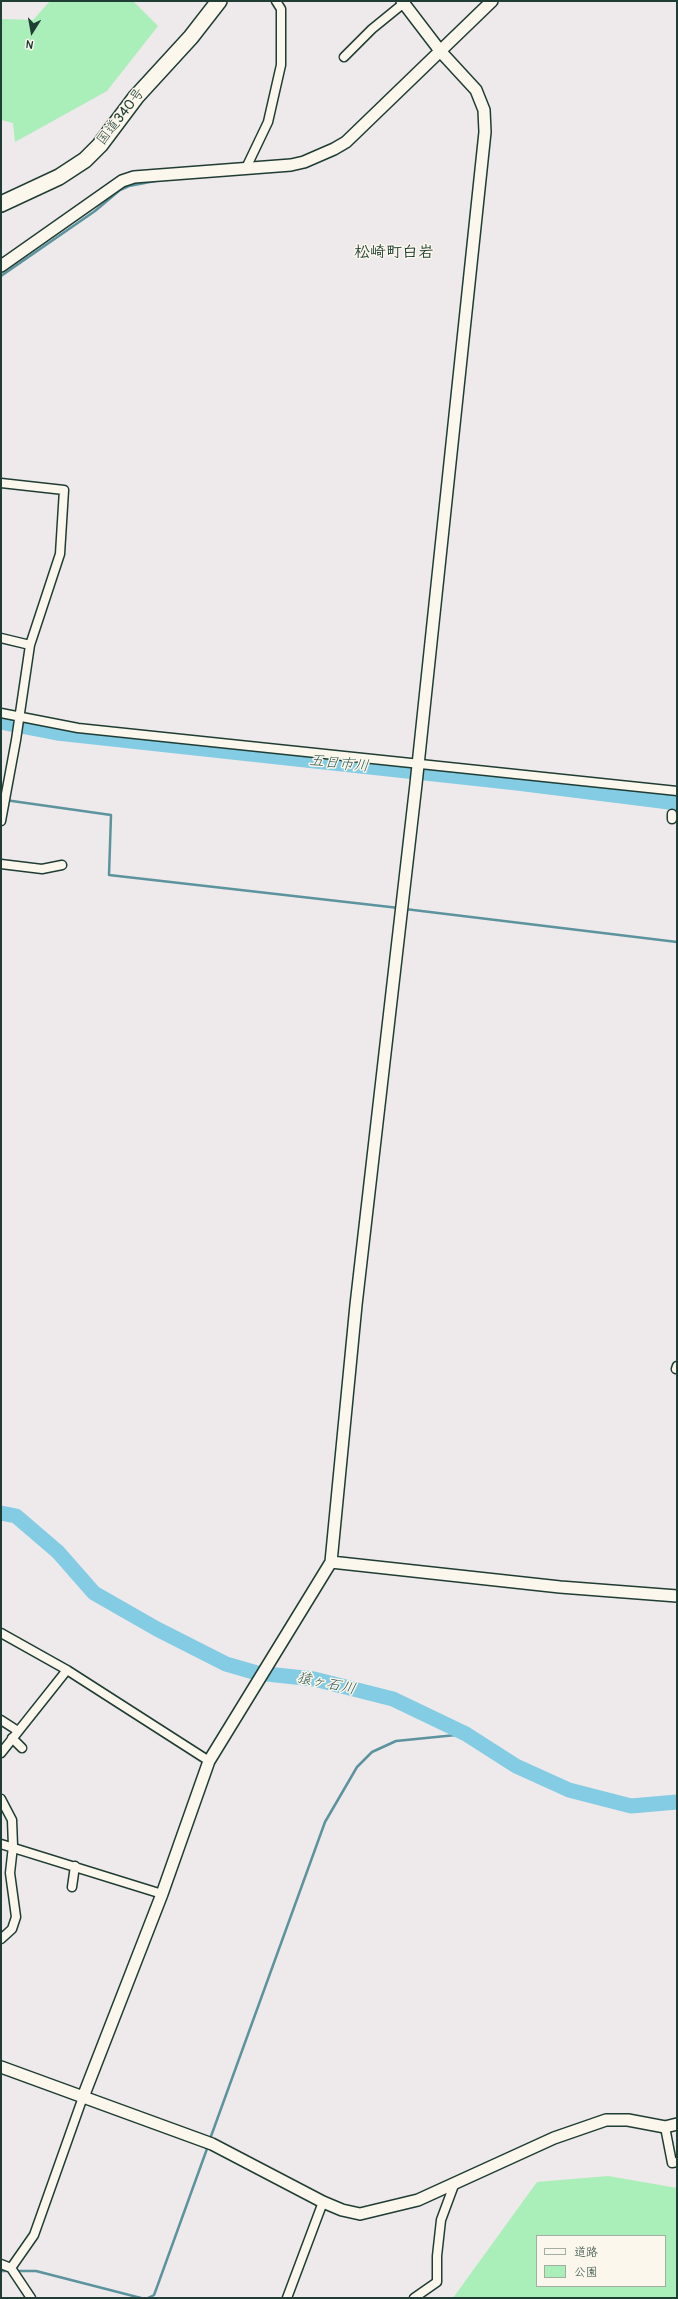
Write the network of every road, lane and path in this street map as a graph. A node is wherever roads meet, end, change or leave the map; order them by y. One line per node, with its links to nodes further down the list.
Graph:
1 (219, 1): 8 (highway, 国道340号)
2 (276, 1): 7 (street)
3 (492, 1): 5 (street)
4 (403, 2): 5 (street); 6 (street)
5 (441, 52): 7 (street); 15 (street)
6 (344, 57)
7 (246, 168): 9 (street)
8 (1, 204)
9 (1, 266)
10 (1, 484): 12 (street)
11 (1, 638): 12 (street)
12 (30, 645): 14 (street)
13 (1, 713): 14 (street)
14 (19, 718): 15 (street); 17 (street)
15 (418, 764): 16 (street); 20 (street)
16 (677, 791)
17 (1, 821)
18 (1, 864): 19 (street)
19 (62, 864)
20 (331, 1562): 21 (street); 28 (street)
21 (677, 1596)
22 (1, 1633): 23 (street)
23 (67, 1670): 25 (street); 28 (street)
24 (1, 1720): 25 (street)
25 (15, 1735): 26 (street); 27 (street)
26 (22, 1748)
27 (1, 1753)
28 (209, 1761): 34 (street)
29 (1, 1799): 31 (street)
30 (1, 1844): 31 (street)
31 (13, 1846): 32 (street); 35 (street)
32 (75, 1866): 33 (street); 34 (street)
33 (72, 1887)
34 (162, 1894): 37 (street)
35 (1, 1939)
36 (1, 2067): 37 (street)
37 (83, 2097): 42 (street); 44 (street)
38 (677, 2124): 39 (street)
39 (665, 2127): 40 (street); 41 (street)
40 (677, 2162)
41 (454, 2185): 42 (street); 47 (street)
42 (323, 2202): 46 (street)
43 (1, 2264): 44 (street)
44 (11, 2268): 45 (street)
45 (31, 2298)
46 (287, 2298)
47 (414, 2298)

